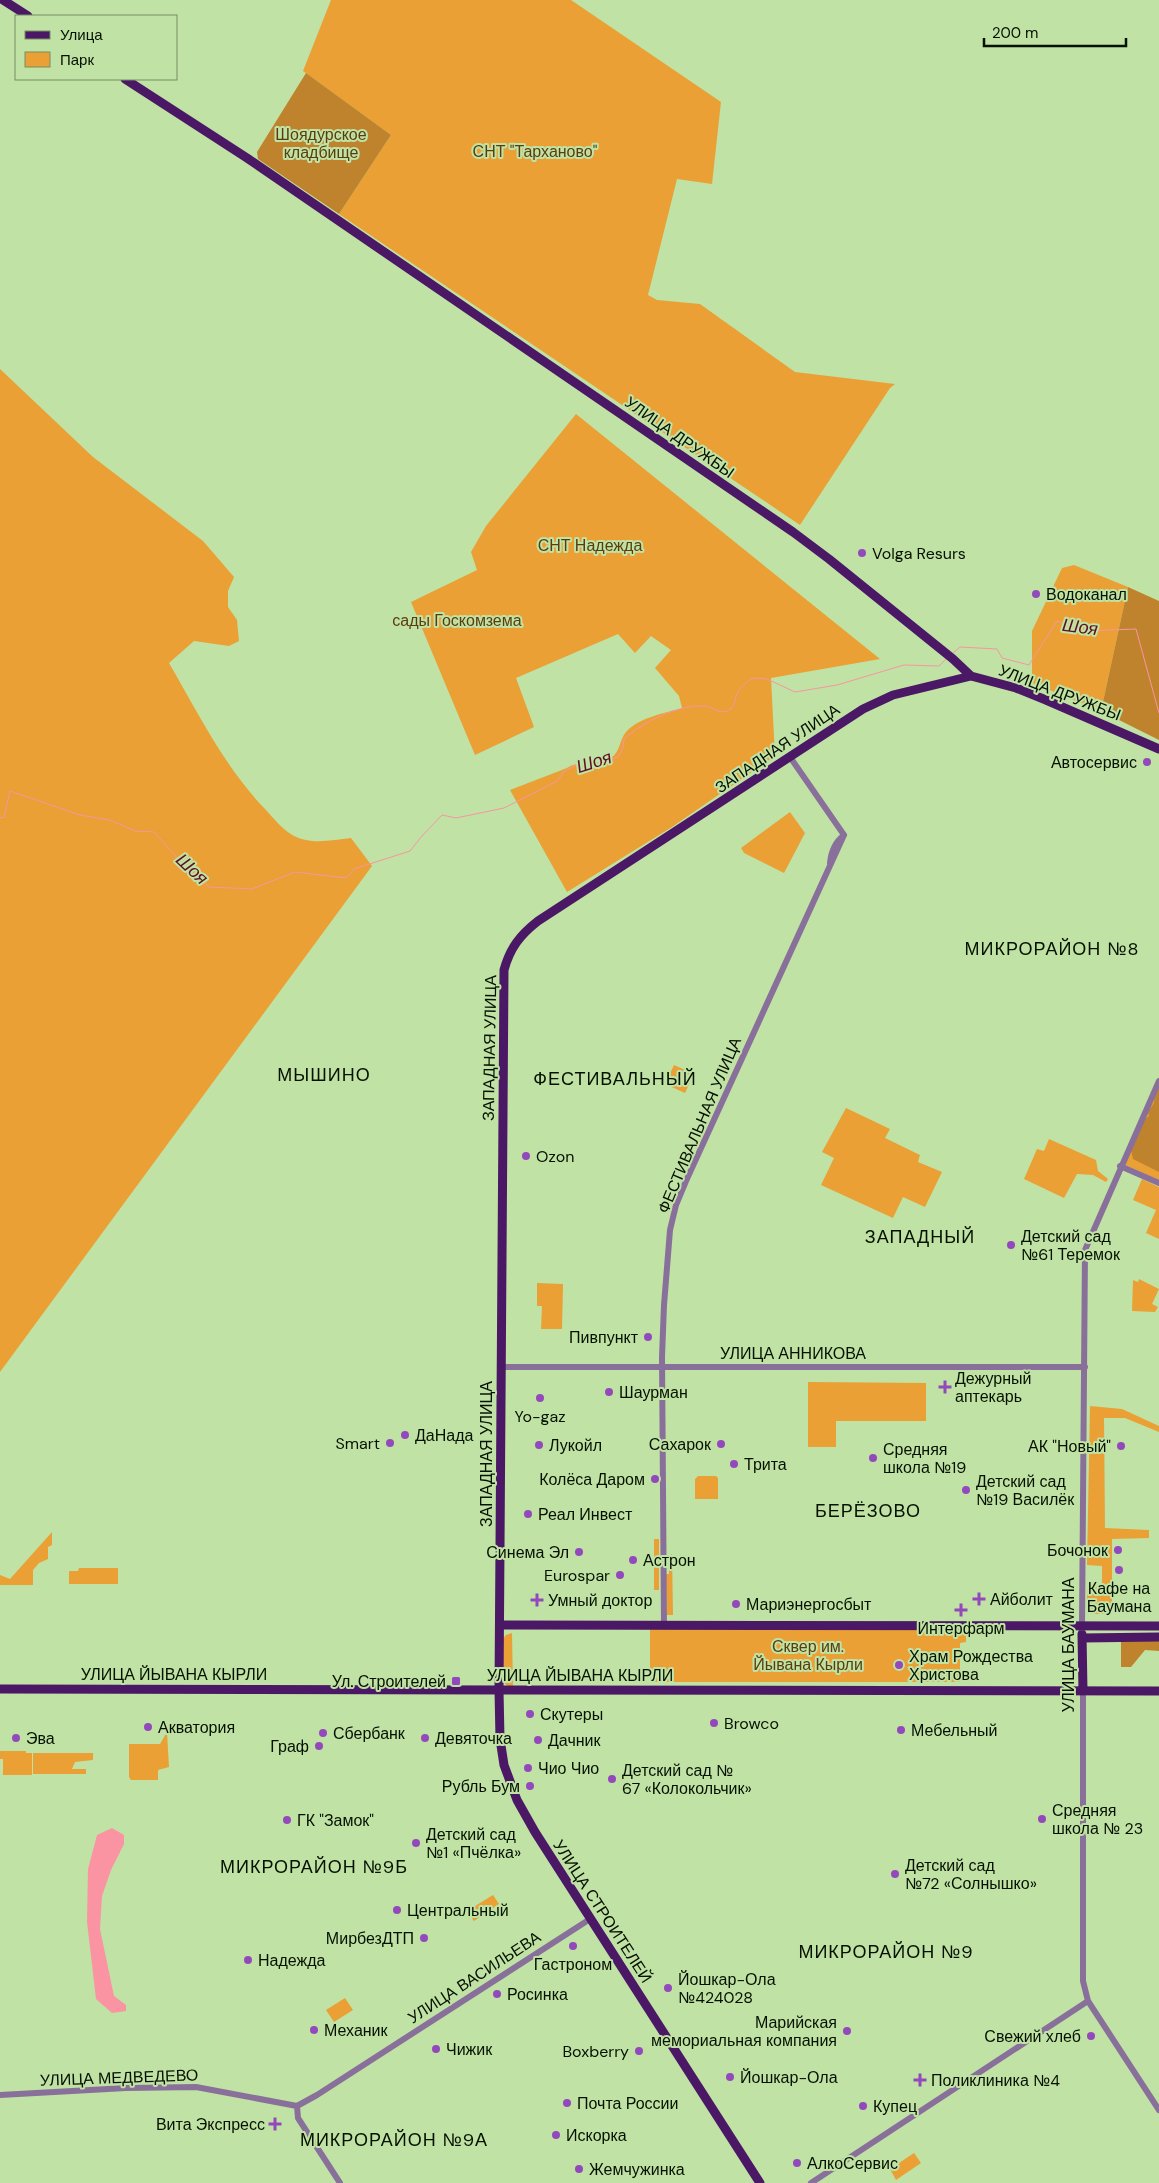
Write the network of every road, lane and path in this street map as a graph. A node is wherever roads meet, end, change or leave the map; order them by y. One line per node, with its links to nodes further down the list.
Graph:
1 (3, 0): 2 (main road)
2 (26, 15)
3 (127, 80): 4 (main road, УЛИЦА ДРУЖБЫ)
4 (971, 676): 5 (main road, УЛИЦА ДРУЖБЫ); 6 (main road, ЗАПАДНАЯ УЛИЦА)
5 (1159, 749)
6 (790, 758): 10 (main road, ЗАПАДНАЯ УЛИЦА); 11 (street, ФЕСТИВАЛЬНАЯ УЛИЦА)
7 (1159, 1081): 8 (street, УЛИЦА БАУМАНА)
8 (1120, 1166): 9 (street); 12 (street, УЛИЦА БАУМАНА)
9 (1159, 1184)
10 (501, 1367): 11 (street, УЛИЦА АННИКОВА); 14 (main road, ЗАПАДНАЯ УЛИЦА)
11 (662, 1367): 12 (street, УЛИЦА АННИКОВА); 13 (street, ФЕСТИВАЛЬНАЯ УЛИЦА)
12 (1085, 1367): 15 (street, УЛИЦА БАУМАНА)
13 (664, 1624): 14 (main road); 15 (main road)
14 (500, 1625): 20 (main road, ЗАПАДНАЯ УЛИЦА)
15 (1082, 1626): 16 (main road); 18 (main road, УЛИЦА БАУМАНА)
16 (1159, 1626)
17 (1159, 1637): 18 (main road)
18 (1082, 1638): 21 (main road, УЛИЦА БАУМАНА)
19 (0, 1690): 20 (main road, УЛИЦА ЙЫВАНА КЫРЛИ)
20 (499, 1690): 21 (main road, УЛИЦА ЙЫВАНА КЫРЛИ); 23 (main road, УЛИЦА СТРОИТЕЛЕЙ)
21 (1083, 1691): 22 (main road, УЛИЦА ЙЫВАНА КЫРЛИ); 24 (street, УЛИЦА БАУМАНА)
22 (1159, 1691)
23 (590, 1918): 26 (street, УЛИЦА ВАСИЛЬЕВА); 29 (main road, УЛИЦА СТРОИТЕЛЕЙ)
24 (1088, 2001): 27 (street, УЛИЦА БАУМАНА); 30 (street)
25 (0, 2095): 26 (street, УЛИЦА МЕДВЕДЕВО)
26 (297, 2106): 28 (street)
27 (1159, 2110)
28 (340, 2183)
29 (760, 2183)
30 (811, 2183)

